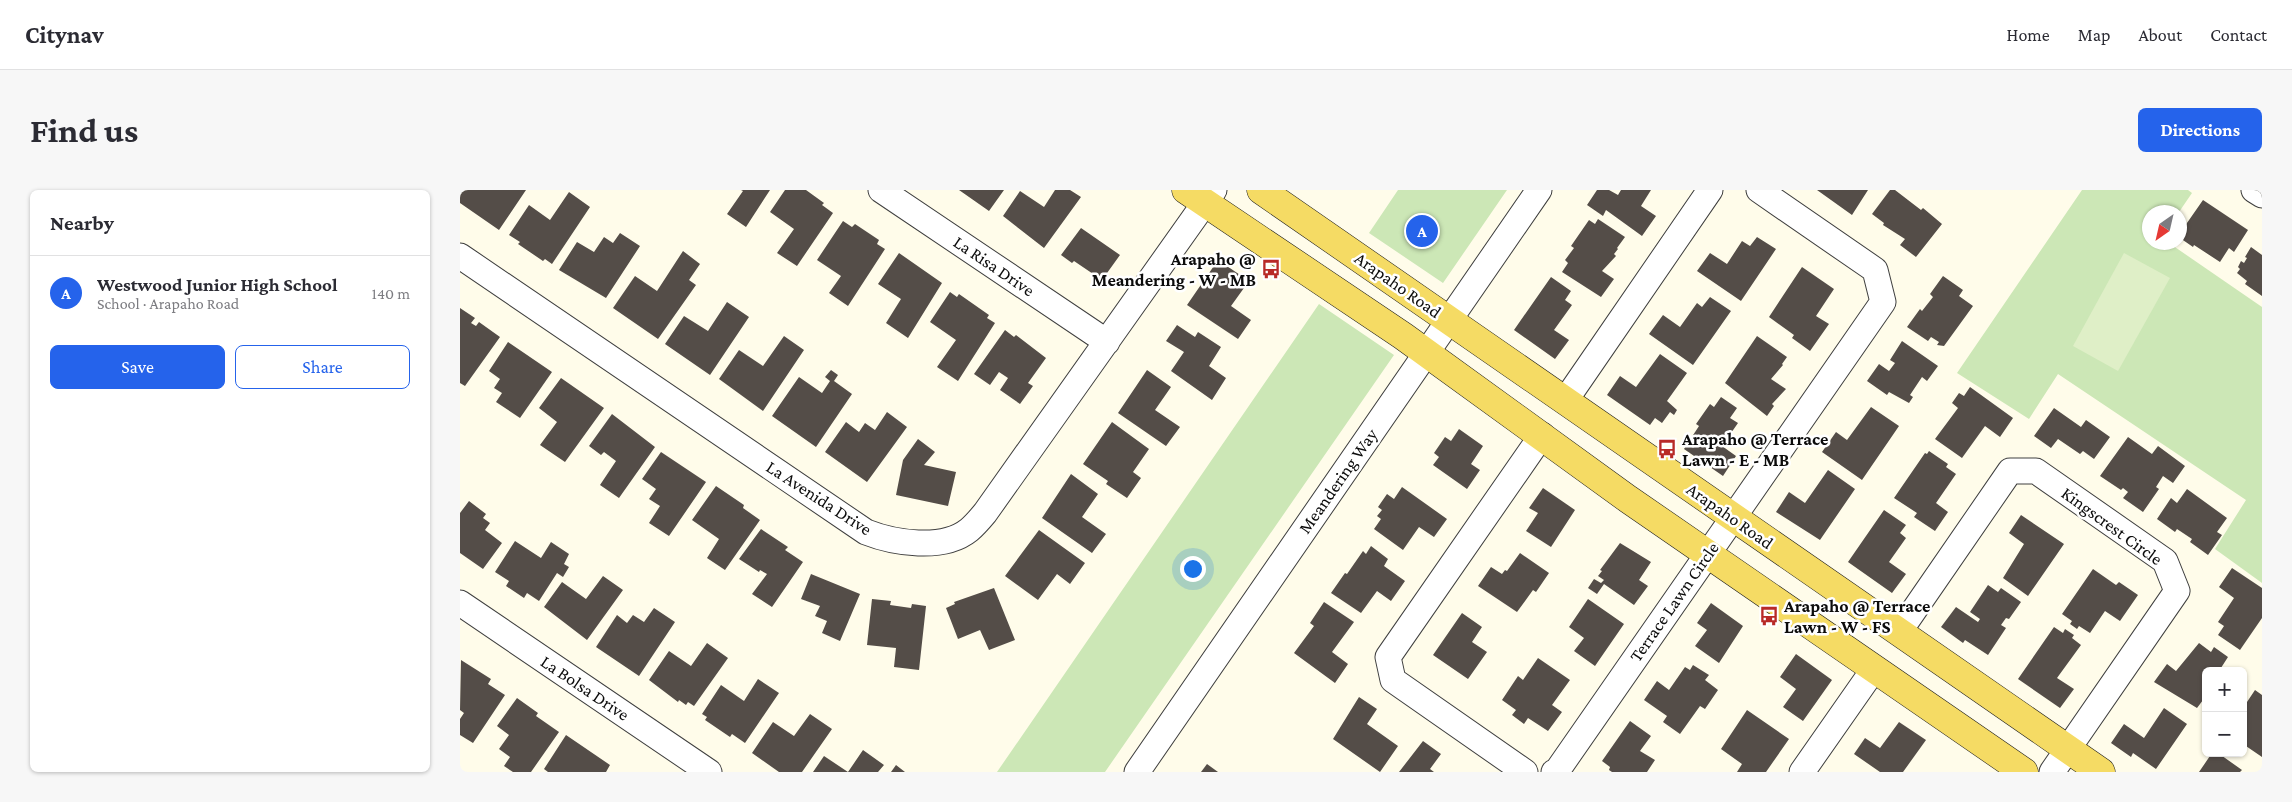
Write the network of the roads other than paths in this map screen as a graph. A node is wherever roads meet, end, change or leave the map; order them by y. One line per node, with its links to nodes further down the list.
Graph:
1 (881, 190): 11 (street, La Risa Drive)
2 (1262, 190): 10 (main road, Arapaho Road)
3 (1539, 190): 10 (street, Meandering Way)
4 (1710, 190): 13 (street)
5 (1759, 190): 15 (street, Terrace Lawn Circle)
6 (2254, 190): 8 (street)
7 (1202, 194): 11 (street, La Avenida Drive); 12 (main road)
8 (2262, 195)
9 (460, 256): 11 (street, La Avenida Drive)
10 (1449, 321): 12 (street, Meandering Way); 13 (main road, Arapaho Road)
11 (1107, 342)
12 (1427, 352): 14 (main road); 22 (street, Meandering Way)
13 (1565, 401): 15 (main road, Arapaho Road)
14 (1542, 435): 16 (main road); 23 (street)
15 (1733, 517): 16 (street, Terrace Lawn Circle); 18 (main road, Arapaho Road)
16 (1708, 554): 19 (main road); 24 (street, Terrace Lawn Circle)
17 (460, 603): 21 (street, La Bolsa Drive)
18 (1899, 632): 20 (main road, Arapaho Road); 20 (street, Kingscrest Circle)
19 (1874, 669): 25 (street); 26 (main road)
20 (2068, 749): 27 (street, Kingscrest Circle); 28 (main road, Arapaho Road)
21 (709, 772)
22 (1137, 772)
23 (1525, 772)
24 (1554, 772)
25 (1802, 772)
26 (2024, 772)
27 (2052, 772)
28 (2101, 772)

